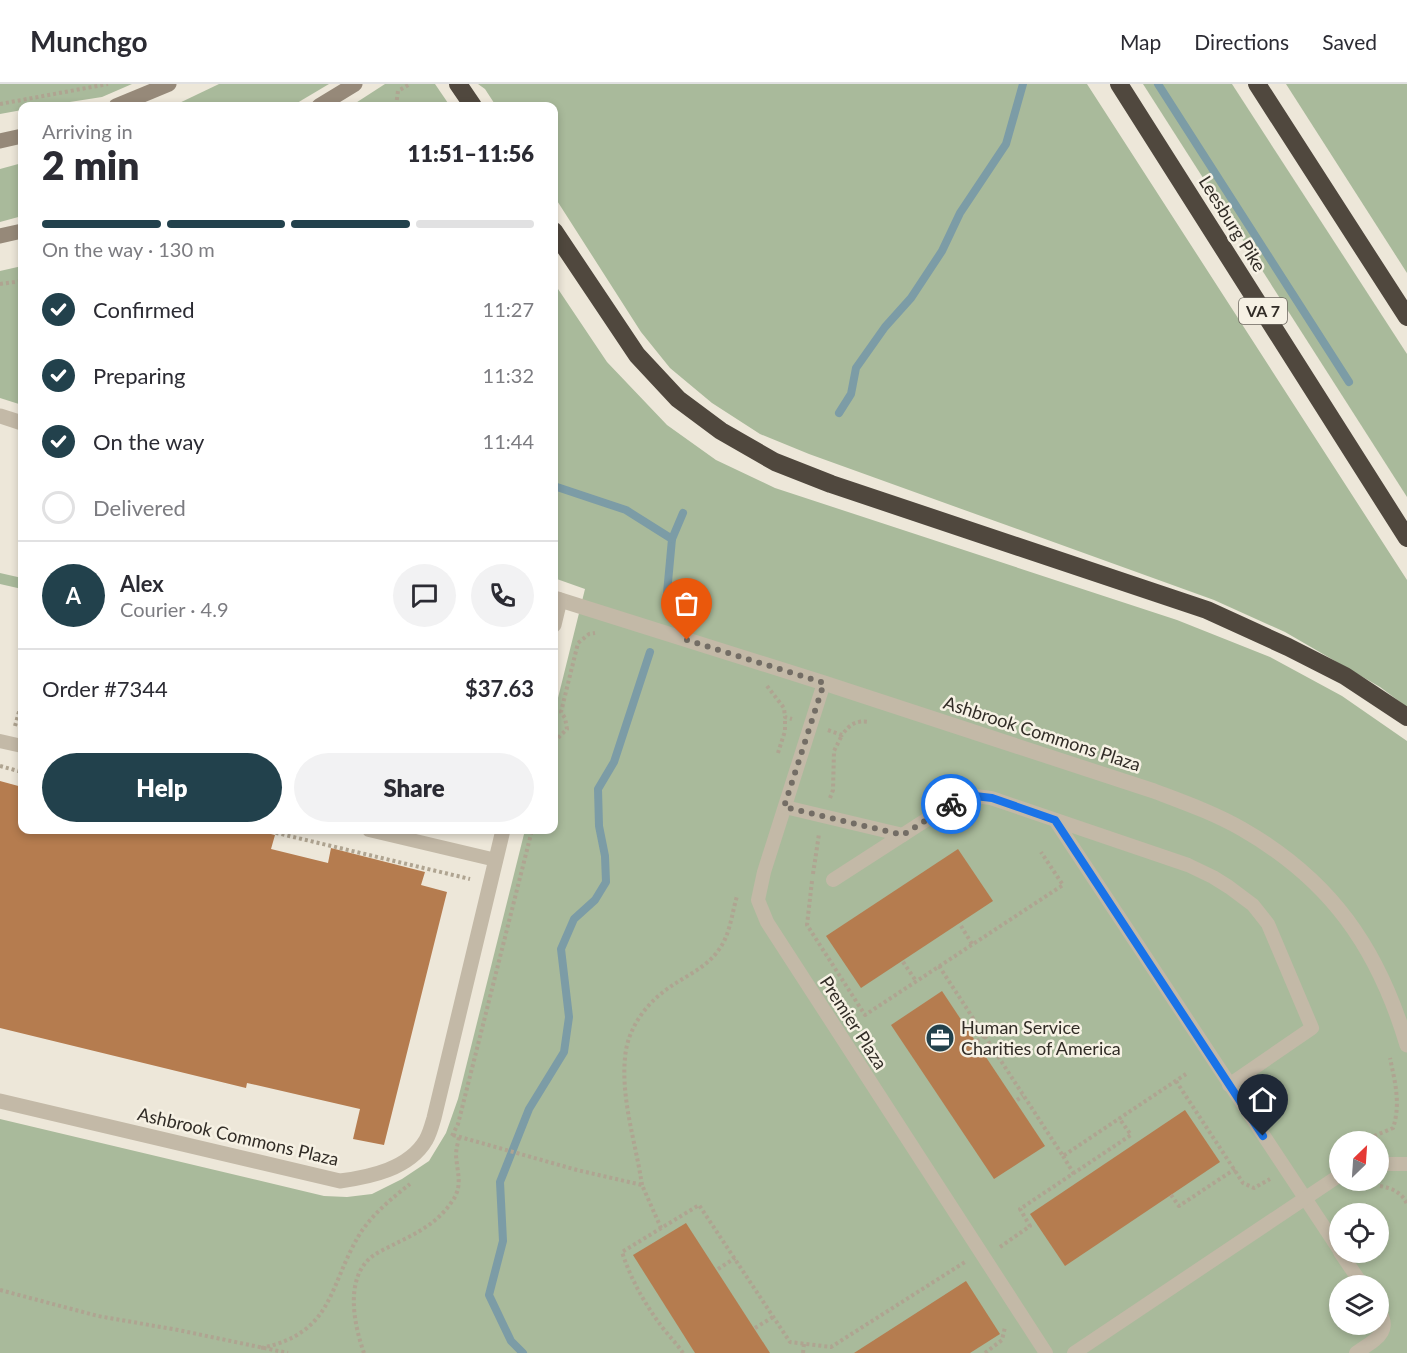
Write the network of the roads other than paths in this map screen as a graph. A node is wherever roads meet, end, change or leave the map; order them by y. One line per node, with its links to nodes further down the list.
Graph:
1 (169, 84): 6 (main road)
2 (355, 84): 7 (main road)
3 (458, 84): 8 (highway)
4 (1119, 84): 17 (highway, Leesburg Pike / VA 7)
5 (1257, 84): 14 (highway)
6 (126, 102)
7 (326, 102)
8 (470, 102)
9 (18, 137): 10 (main road)
10 (0, 141)
11 (18, 232): 12 (main road)
12 (0, 236)
13 (558, 237): 20 (highway)
14 (1407, 317)
15 (0, 416): 16 (street)
16 (18, 422)
17 (1407, 538)
18 (558, 600): 19 (street, Ashbrook Commons Plaza)
19 (824, 683): 23 (lane, Premier Plaza); 30 (street, Ashbrook Commons Plaza)
20 (1407, 717)
21 (0, 741): 22 (lane)
22 (18, 745)
23 (784, 807): 27 (lane); 39 (lane, Premier Plaza)
24 (1055, 820): 27 (lane); 31 (lane); 31 (lane)
25 (386, 834): 28 (lane)
26 (502, 834): 28 (street, Ashbrook Commons Plaza)
27 (903, 835): 29 (lane)
28 (496, 860): 32 (street, Ashbrook Commons Plaza)
29 (833, 880)
30 (1407, 1045)
31 (1229, 1085): 36 (lane)
32 (0, 1101)
33 (1389, 1164): 34 (lane)
34 (1407, 1164)
35 (1329, 1182): 36 (lane)
36 (1303, 1198): 37 (lane); 40 (lane)
37 (1329, 1236)
38 (1381, 1335): 41 (lane)
39 (1046, 1353)
40 (1074, 1353)
41 (1356, 1353)

